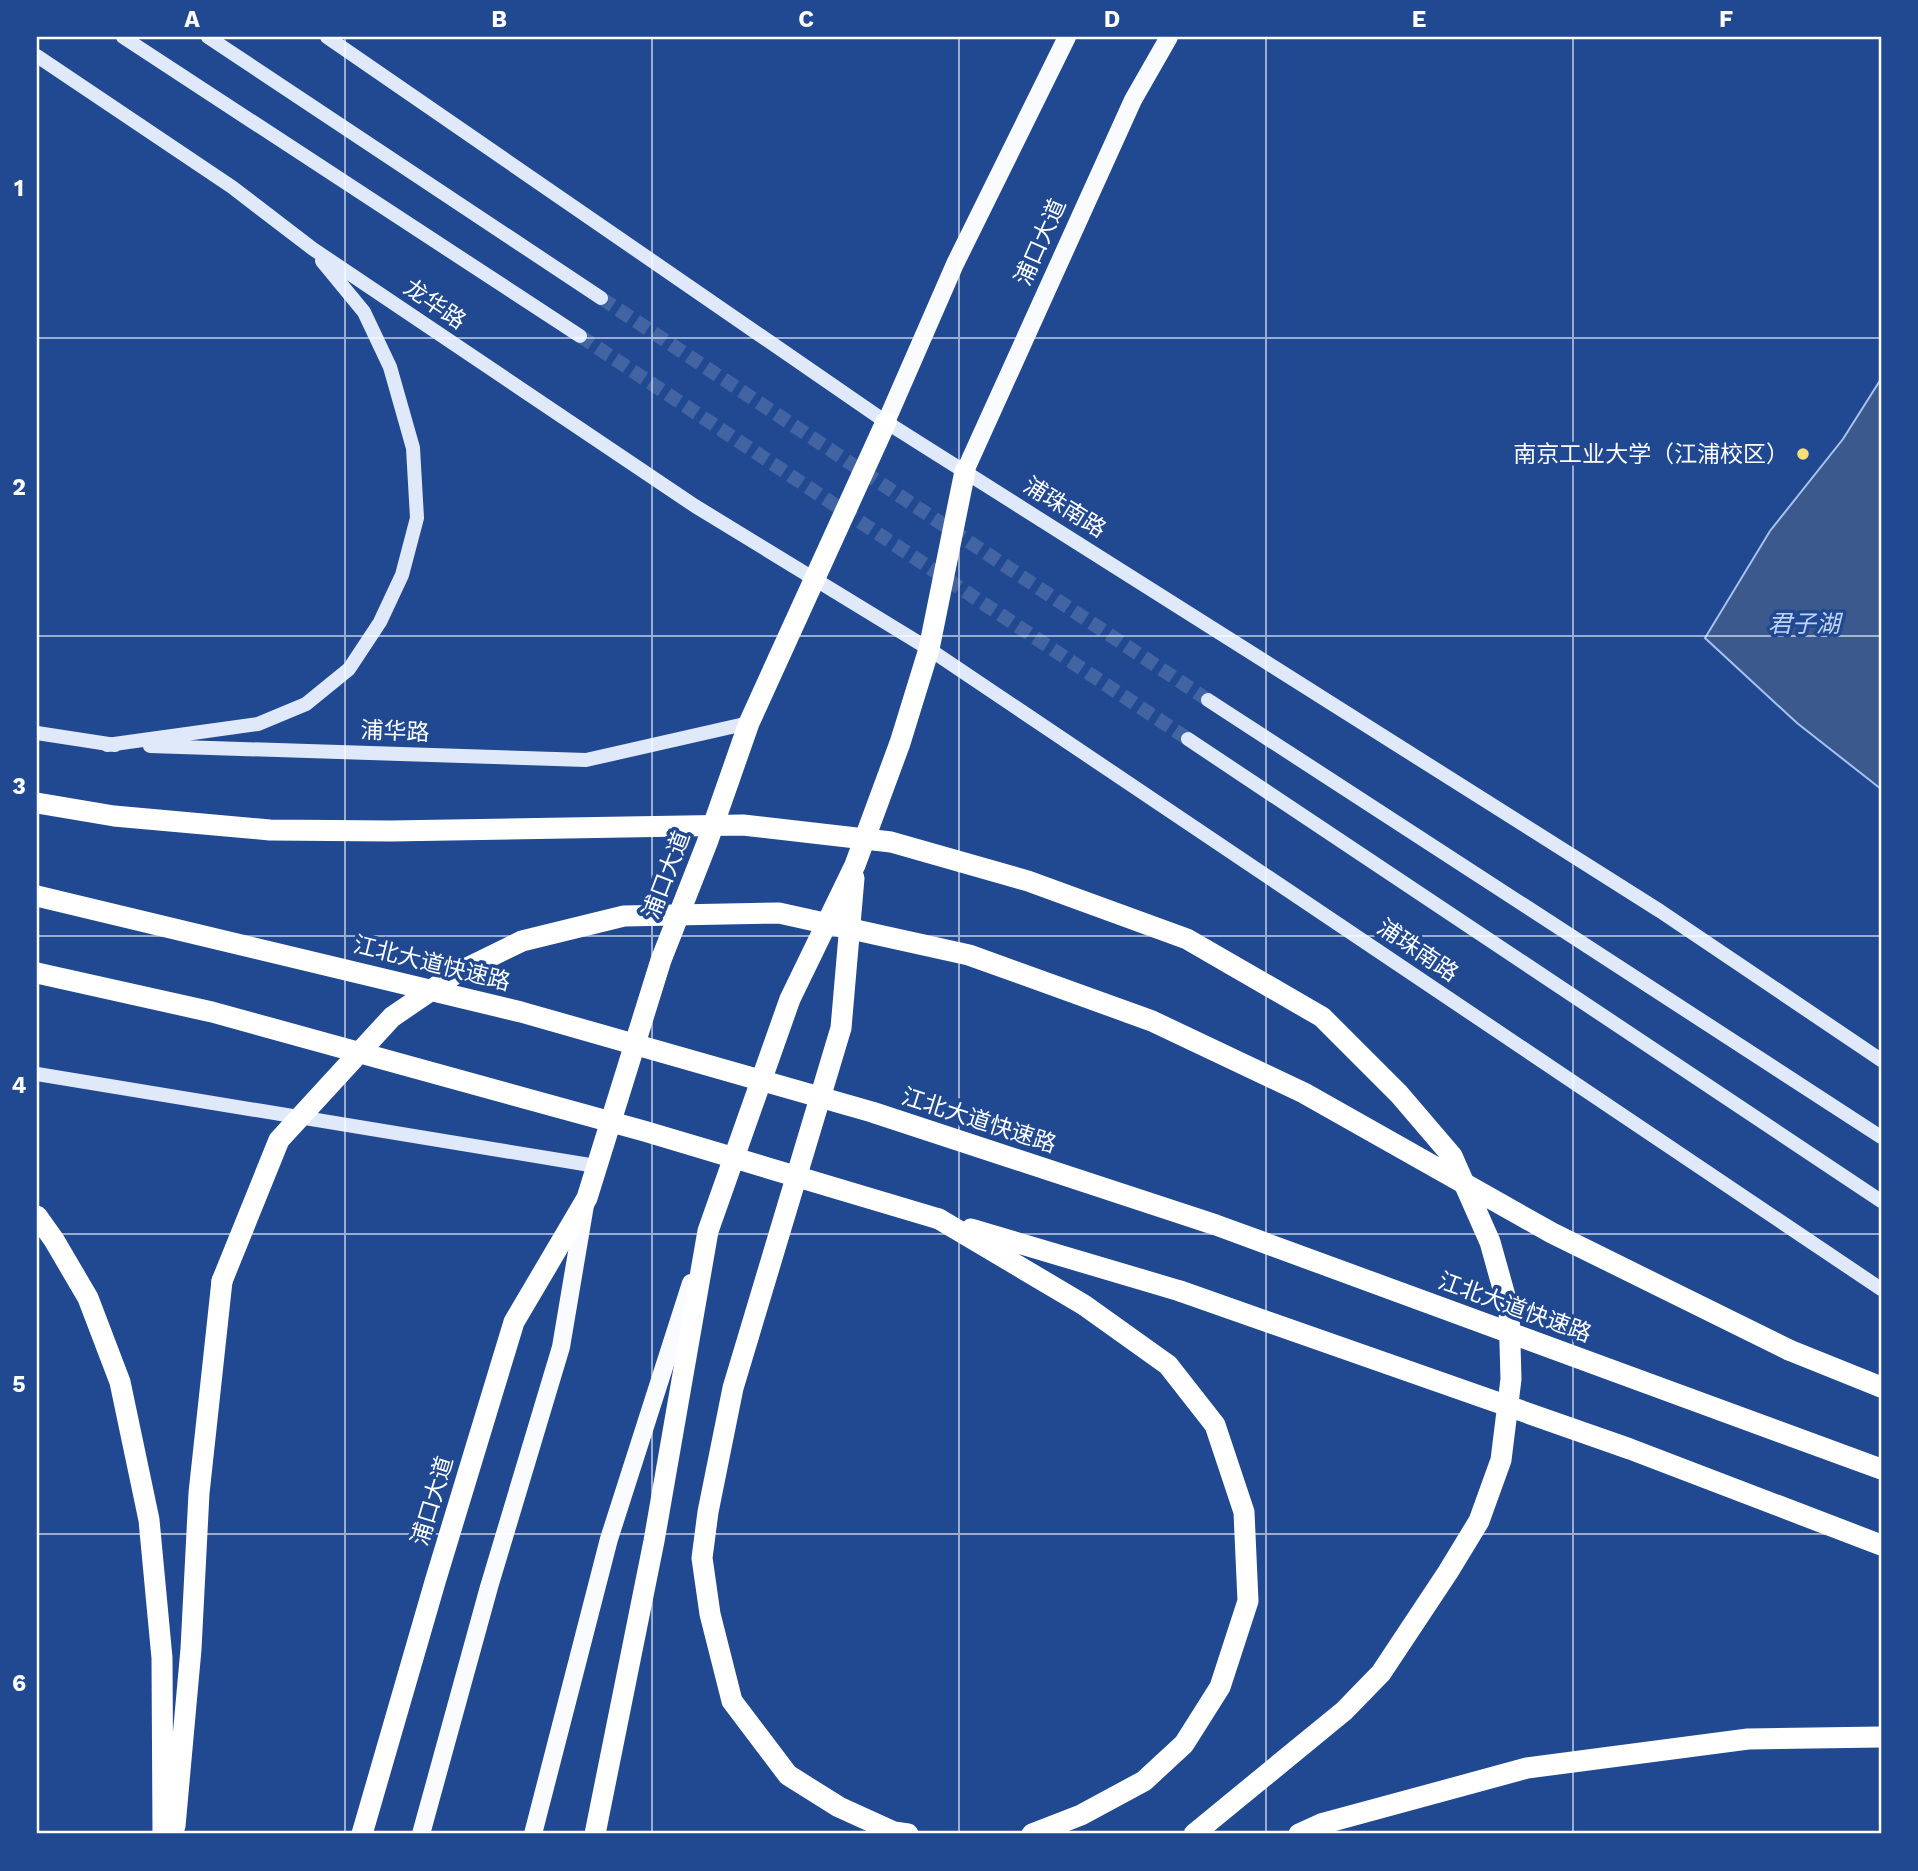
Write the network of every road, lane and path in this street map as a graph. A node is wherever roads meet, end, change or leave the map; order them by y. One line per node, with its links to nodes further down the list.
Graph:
1 (123, 37): 9 (street)
2 (208, 37): 8 (street)
3 (327, 37): 10 (street)
4 (1067, 37): 10 (main road)
5 (1169, 37): 11 (main road, 浦口大道)
6 (37, 56): 7 (street, 龙华路)
7 (313, 249): 12 (street, 龙华路); 18 (street)
8 (601, 298)
9 (579, 336)
10 (886, 422): 11 (street, 浦珠南路); 12 (highway, 浦口大道)
11 (965, 471): 13 (highway); 23 (street, 浦珠南路)
12 (815, 580): 13 (street, 龙华路); 15 (highway, 浦口大道)
13 (929, 649): 20 (highway); 32 (street, 浦珠南路)
14 (1208, 700): 25 (street)
15 (749, 723): 18 (street, 浦华路); 26 (highway, 浦口大道)
16 (37, 733): 18 (street, 浦华路)
17 (1188, 739): 28 (street)
18 (107, 745)
19 (37, 803): 45 (highway, bridge)
20 (855, 865): 31 (highway); 43 (highway)
21 (37, 896): 34 (highway, 江北大道快速路, bridge)
22 (37, 973): 30 (highway, bridge)
23 (1881, 1060)
24 (37, 1074): 26 (street)
25 (1881, 1137)
26 (596, 1166): 27 (highway, 浦口大道)
27 (587, 1198): 39 (highway, 浦口大道); 40 (main road, 浦口大道)
28 (1881, 1201)
29 (37, 1216): 37 (highway)
30 (939, 1219): 35 (highway, bridge); 44 (highway)
31 (708, 1231): 41 (main road); 42 (highway)
32 (1881, 1289)
33 (1881, 1387): 38 (highway, bridge)
34 (1881, 1469)
35 (1881, 1545)
36 (1881, 1737): 46 (highway)
37 (163, 1834)
38 (174, 1834)
39 (362, 1834)
40 (421, 1834)
41 (533, 1834)
42 (595, 1834)
43 (908, 1834)
44 (1032, 1834)
45 (1194, 1834)
46 (1299, 1834)

